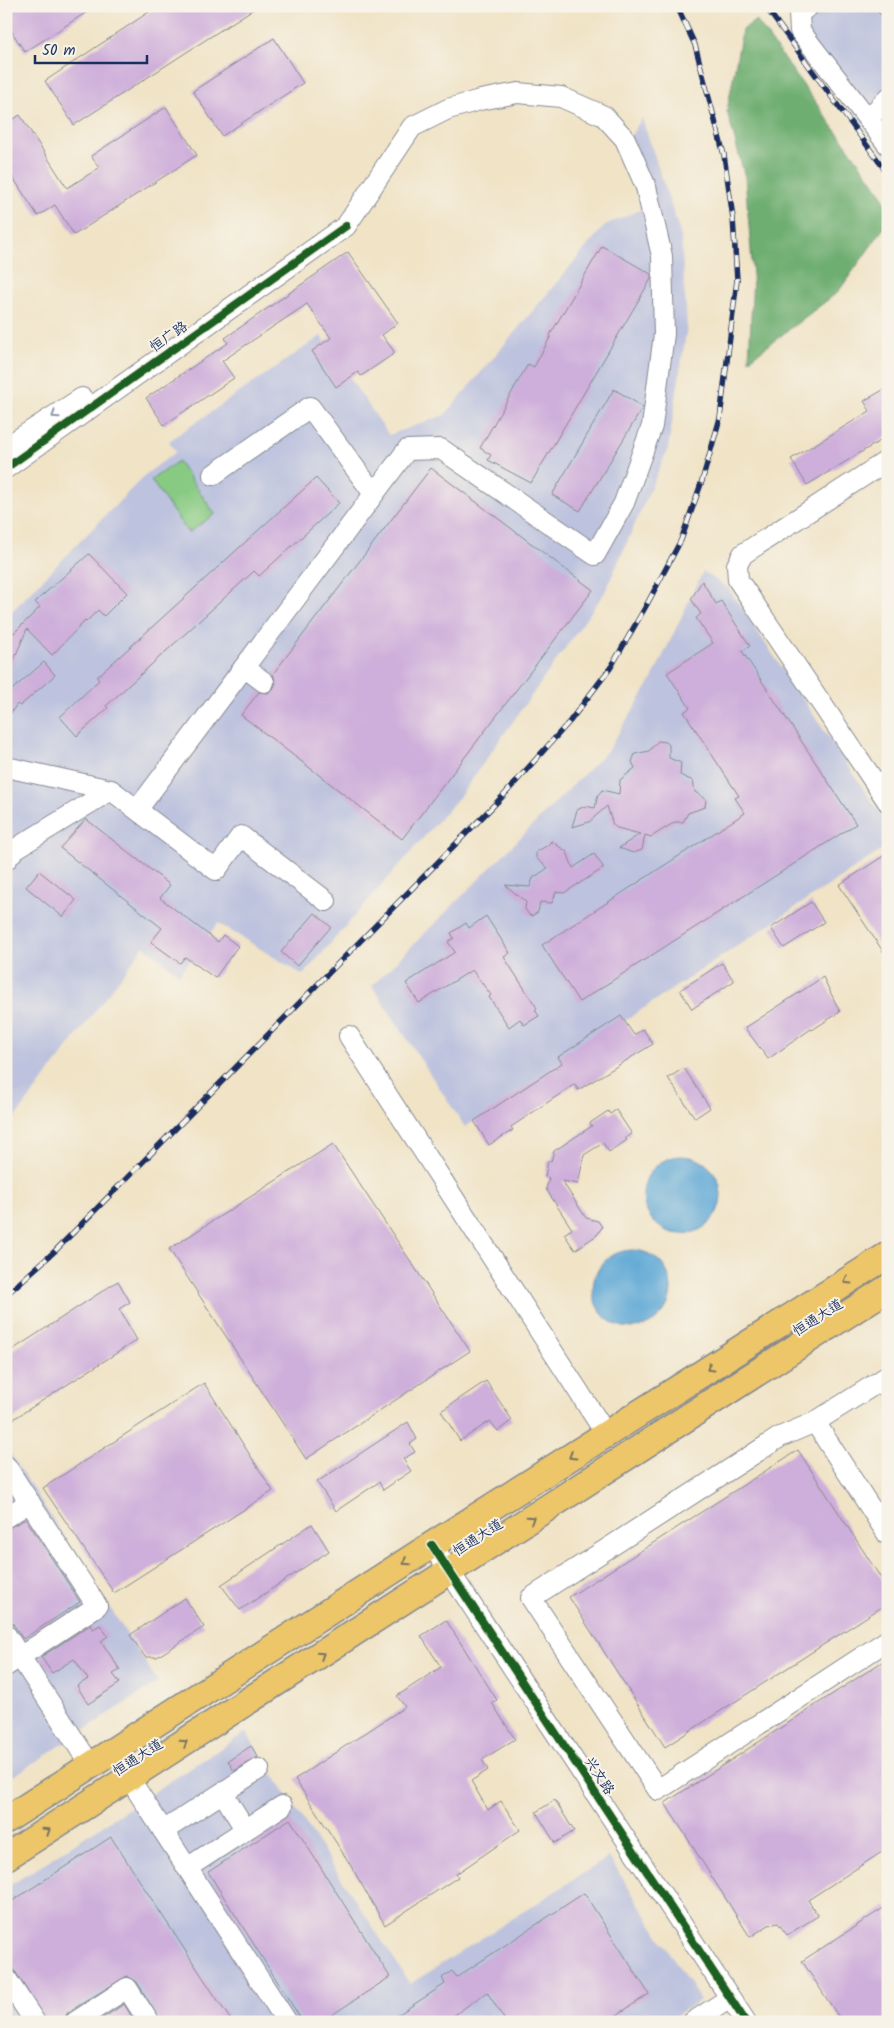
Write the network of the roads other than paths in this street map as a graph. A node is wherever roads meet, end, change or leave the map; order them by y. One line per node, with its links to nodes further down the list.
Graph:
1 (802, 9): 3 (street)
2 (888, 98): 3 (street)
3 (868, 119): 4 (street)
4 (888, 145)
5 (346, 226): 6 (street, 恒广路, one-way to 6); 8 (street, 恒广路); 10 (street)
6 (6, 447)
7 (888, 460): 15 (street)
8 (6, 468)
9 (213, 475): 10 (street)
10 (374, 494): 11 (street)
11 (244, 667): 12 (street); 16 (street)
12 (264, 682)
13 (6, 767): 14 (street)
14 (111, 790): 16 (street); 17 (street)
15 (888, 802)
16 (137, 810): 18 (street)
17 (6, 860)
18 (326, 901)
19 (349, 1036): 24 (street)
20 (888, 1255): 24 (main road, 恒通大道, one-way to 24)
21 (888, 1288): 30 (main road, 恒通大道, one-way to 21)
22 (888, 1376): 23 (street)
23 (815, 1422): 28 (street); 32 (street)
24 (606, 1434): 29 (main road, 恒通大道, one-way to 29)
25 (6, 1466): 26 (street)
26 (30, 1502): 27 (street); 33 (street)
27 (6, 1518)
28 (888, 1535)
29 (432, 1544): 30 (street, 兴文路); 34 (main road, 恒通大道, one-way to 34)
30 (450, 1572): 36 (main road, 恒通大道, one-way to 30); 45 (street, 兴文路)
31 (6, 1635): 33 (street)
32 (888, 1640)
33 (13, 1661): 34 (street)
34 (91, 1766): 39 (main road, 恒通大道)
35 (258, 1769): 37 (street)
36 (129, 1778): 41 (street); 42 (main road, 恒通大道, one-way to 36)
37 (222, 1793): 40 (street); 41 (street)
38 (282, 1806): 40 (street)
39 (6, 1820)
40 (246, 1830): 43 (street)
41 (163, 1831): 43 (street)
42 (6, 1857)
43 (187, 1868): 49 (street)
44 (6, 1978): 46 (street)
45 (730, 1998): 50 (street); 51 (street, 兴文路)
46 (35, 2022)
47 (75, 2022): 48 (street)
48 (149, 2022)
49 (287, 2022)
50 (693, 2022)
51 (746, 2022)

